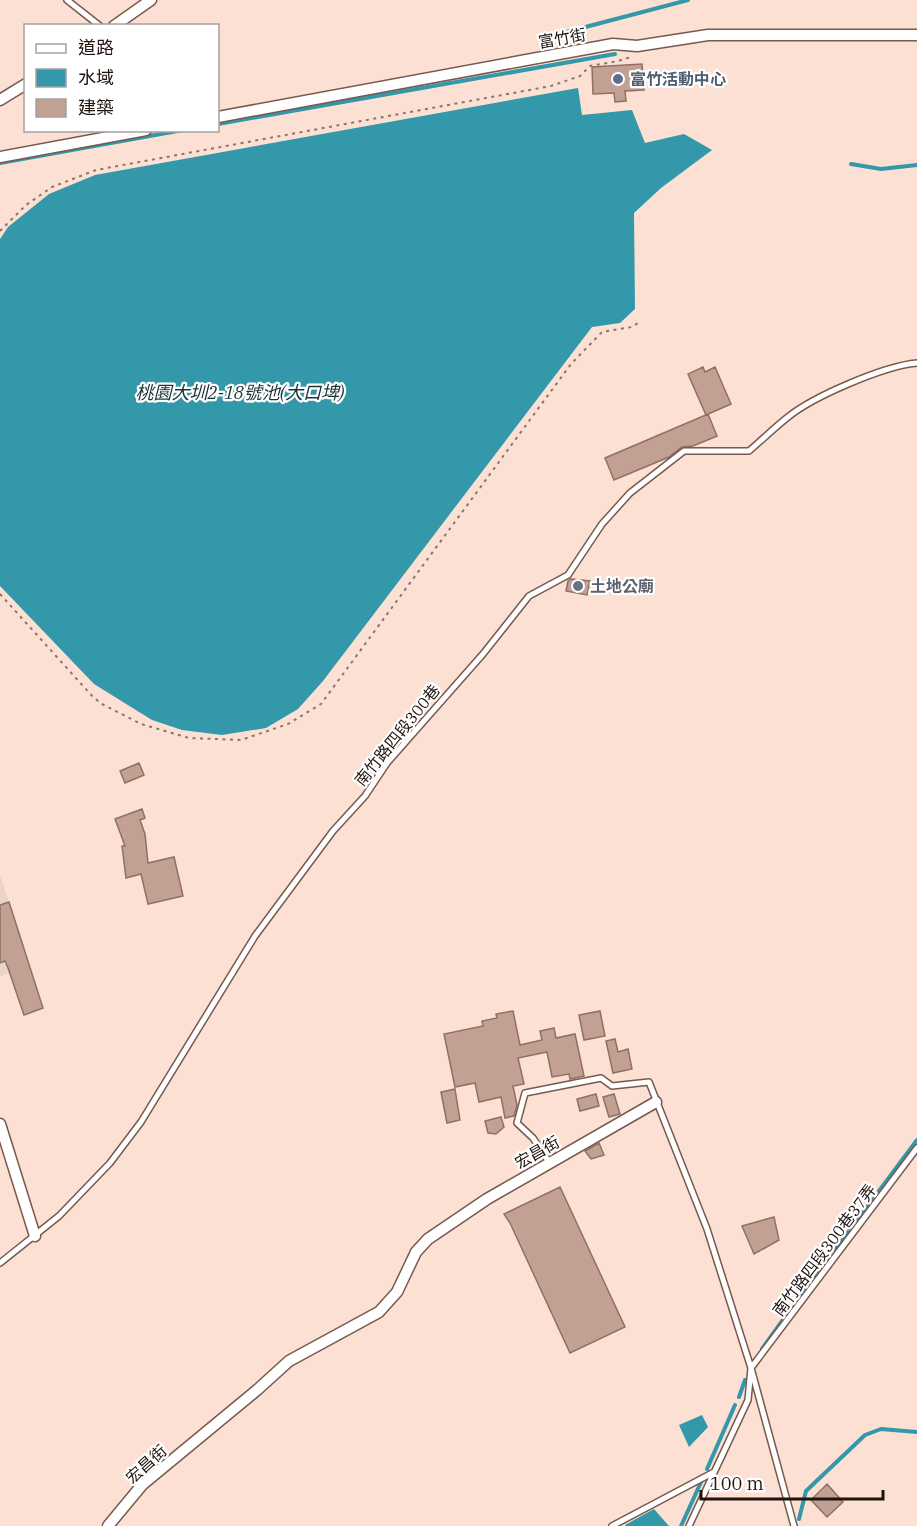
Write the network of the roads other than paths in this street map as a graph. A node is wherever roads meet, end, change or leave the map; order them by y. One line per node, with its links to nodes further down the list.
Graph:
1 (67, 0): 3 (lane)
2 (152, 0): 4 (street)
3 (97, 24)
4 (117, 24)
5 (917, 35): 8 (street, 富竹街)
6 (24, 85): 7 (street)
7 (0, 100)
8 (219, 117)
9 (135, 132): 10 (street)
10 (0, 157)
11 (917, 363): 16 (lane, 南竹路四段300巷)
12 (656, 1102): 15 (street, 宏昌街); 15 (lane); 18 (lane)
13 (0, 1124): 16 (street)
14 (917, 1148): 18 (lane, 南竹路四段300巷37弄)
15 (549, 1162): 20 (street, 宏昌街)
16 (35, 1236): 17 (lane, 南竹路四段300巷)
17 (0, 1263)
18 (751, 1368): 19 (lane); 23 (lane)
19 (714, 1472): 21 (lane); 22 (lane)
20 (108, 1526)
21 (612, 1526)
22 (689, 1526)
23 (794, 1526)

